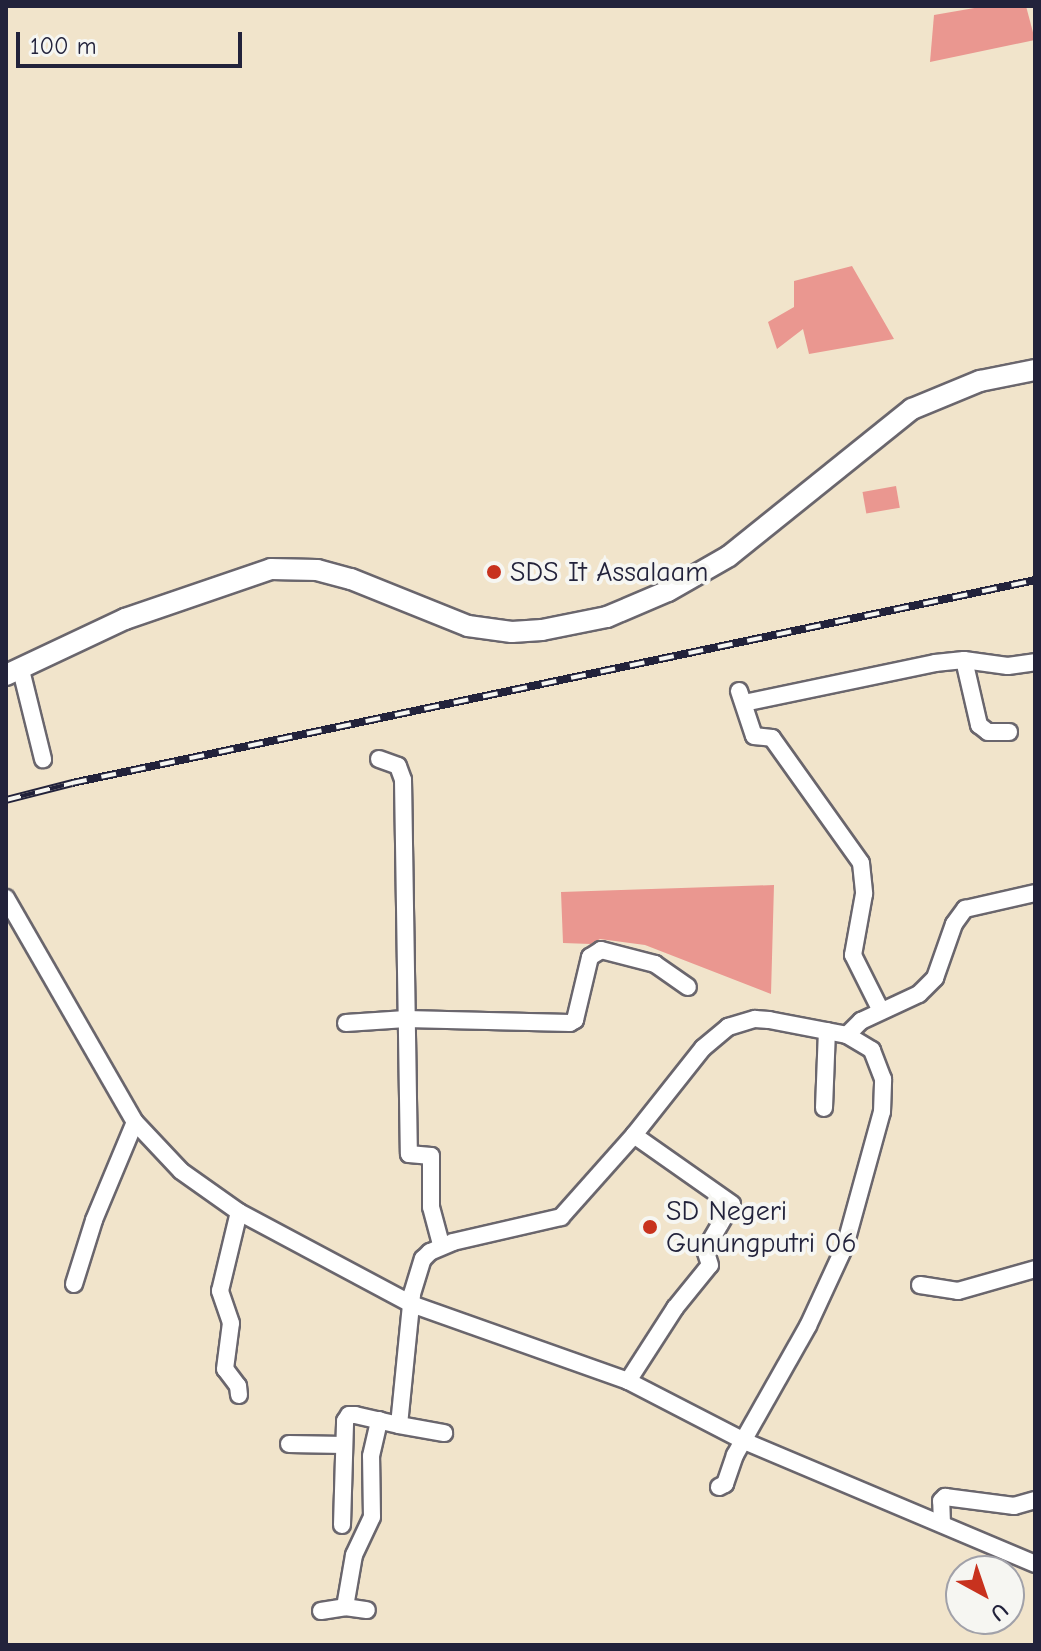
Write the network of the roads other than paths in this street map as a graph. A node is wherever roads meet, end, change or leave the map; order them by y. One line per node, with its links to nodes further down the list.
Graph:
1 (1035, 370): 4 (street)
2 (964, 660): 3 (street); 5 (street); 11 (street)
3 (1035, 662)
4 (14, 672): 6 (street)
5 (1009, 732)
6 (43, 759)
7 (379, 759): 12 (street)
8 (1035, 893): 11 (street)
9 (6, 898): 17 (street)
10 (688, 987): 12 (street)
11 (880, 1009): 15 (street)
12 (406, 1019): 13 (street); 20 (street)
13 (346, 1023)
14 (827, 1031): 15 (street); 16 (street); 18 (street)
15 (847, 1035): 30 (street)
16 (824, 1108)
17 (135, 1122): 19 (street); 22 (street)
18 (634, 1135): 20 (street); 25 (street)
19 (239, 1212): 24 (street); 26 (street)
20 (441, 1245): 24 (street)
21 (1035, 1269): 23 (street)
22 (74, 1284)
23 (920, 1285)
24 (411, 1304): 25 (street); 28 (street)
25 (628, 1381): 30 (street)
26 (239, 1395)
27 (379, 1420): 28 (street); 32 (street); 38 (street)
28 (399, 1425): 29 (street)
29 (444, 1433)
30 (744, 1441): 33 (street); 35 (street)
31 (289, 1444): 32 (street)
32 (344, 1445): 36 (street)
33 (719, 1487)
34 (1035, 1500): 35 (street)
35 (942, 1524): 37 (street)
36 (342, 1525)
37 (1035, 1564)
38 (345, 1607): 39 (street); 40 (street)
39 (367, 1610)
40 (321, 1611)

